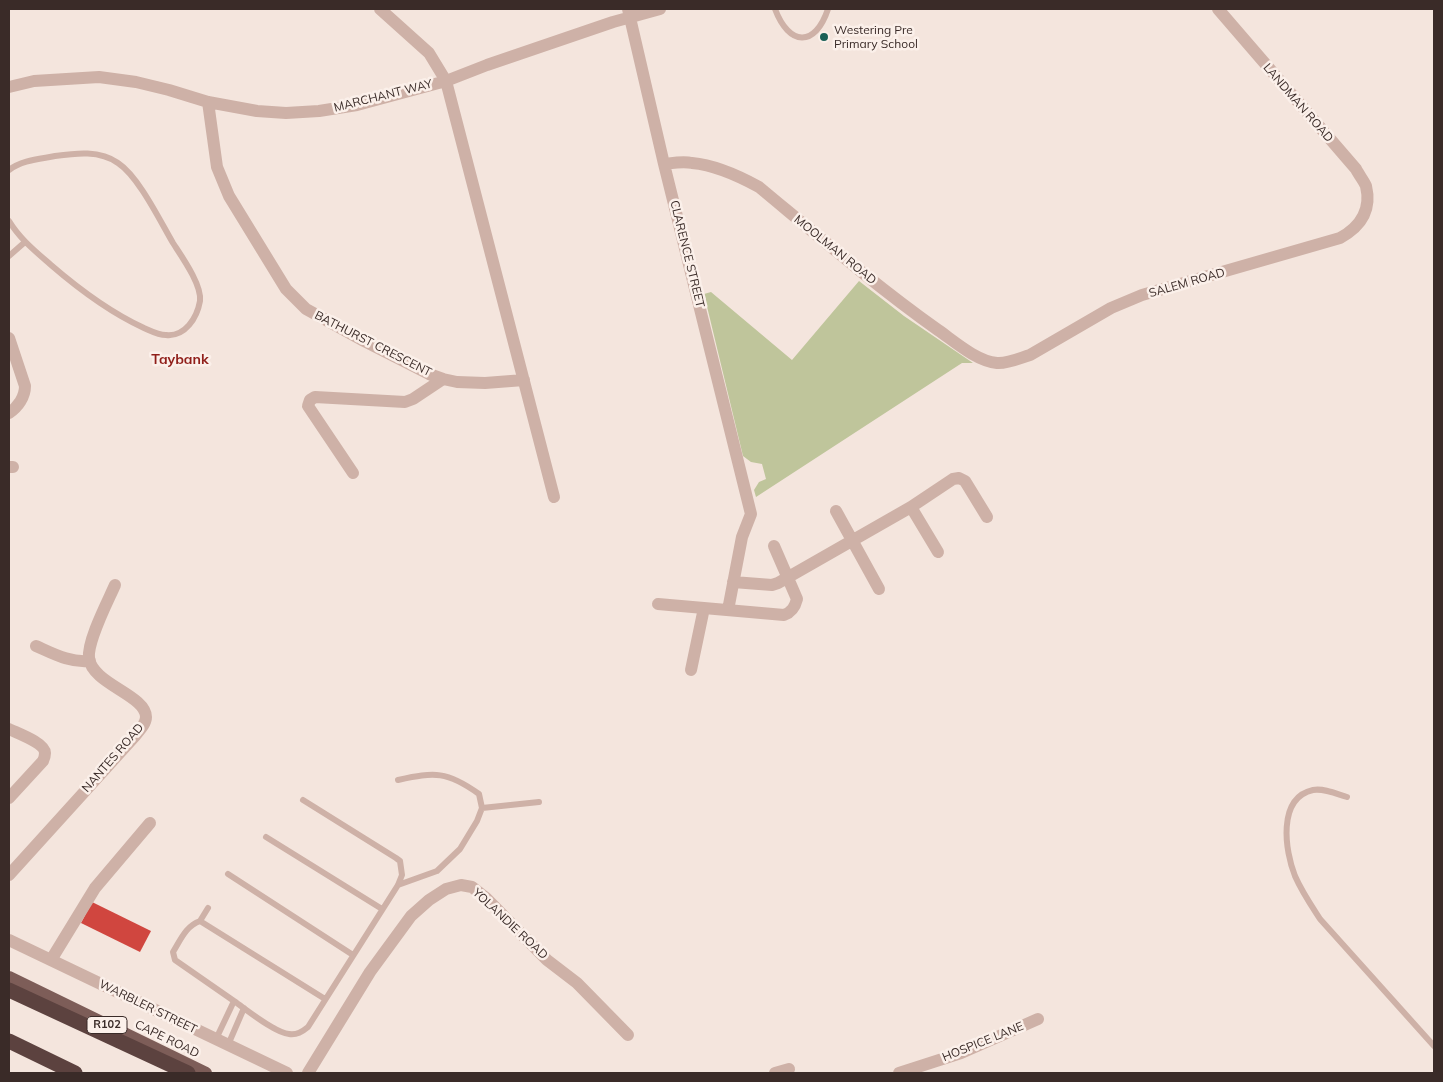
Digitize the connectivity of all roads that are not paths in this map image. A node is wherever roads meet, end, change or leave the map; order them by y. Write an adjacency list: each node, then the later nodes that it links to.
1 (380, 9): 7 (street)
2 (660, 9): 6 (street, MARCHANT WAY)
3 (775, 9): 4 (lane)
4 (828, 9)
5 (1218, 9): 12 (street, LANDMAN ROAD)
6 (629, 13): 7 (street, MARCHANT WAY); 10 (street, CLARENCE STREET)
7 (446, 81): 9 (street, MARCHANT WAY); 19 (street)
8 (9, 87): 9 (street, MARCHANT WAY)
9 (208, 102): 18 (street, BATHURST CRESCENT)
10 (664, 164): 17 (street, MOOLMAN ROAD); 30 (street, CLARENCE STREET)
11 (9, 170): 14 (lane)
12 (1368, 202): 17 (street, SALEM ROAD)
13 (9, 221): 14 (lane)
14 (25, 242): 15 (lane)
15 (9, 256)
16 (9, 338): 20 (street)
17 (997, 364)
18 (443, 379): 19 (street, BATHURST CRESCENT); 21 (street)
19 (524, 380): 22 (street)
20 (9, 413)
21 (353, 474)
22 (554, 497)
23 (911, 506): 25 (street); 26 (street); 28 (street)
24 (836, 511): 26 (street)
25 (987, 518)
26 (853, 540): 29 (street); 32 (street)
27 (774, 546): 29 (street)
28 (938, 552)
29 (788, 579): 30 (street); 35 (street)
30 (733, 582): 35 (street, CLARENCE STREET)
31 (115, 585): 37 (street)
32 (879, 589)
33 (658, 604): 34 (street)
34 (704, 608): 35 (street); 38 (street)
35 (728, 610)
36 (36, 646): 37 (street)
37 (90, 662): 49 (street, NANTES ROAD)
38 (692, 670)
39 (9, 728): 42 (street)
40 (398, 780): 45 (lane)
41 (1347, 796): 67 (lane)
42 (9, 798)
43 (304, 800): 50 (lane)
44 (539, 802): 45 (lane)
45 (482, 808): 50 (lane)
46 (150, 823): 56 (street)
47 (266, 837): 52 (lane)
48 (228, 874): 55 (lane)
49 (9, 875)
50 (398, 884): 52 (lane)
51 (208, 908): 53 (lane)
52 (382, 909): 55 (lane)
53 (200, 921): 59 (lane); 60 (lane)
54 (9, 940): 56 (street, WARBLER STREET)
55 (353, 955): 59 (lane)
56 (51, 960): 64 (street, WARBLER STREET)
57 (9, 977): 71 (main road, CAPE ROAD / R102)
58 (9, 990): 70 (highway)
59 (325, 999): 61 (lane)
60 (234, 1001): 61 (lane); 64 (lane)
61 (244, 1008): 66 (lane)
62 (1038, 1019): 75 (street, HOSPICE LANE)
63 (628, 1036): 73 (street, YOLANDIE ROAD)
64 (216, 1039): 66 (street, WARBLER STREET)
65 (9, 1041): 69 (highway)
66 (228, 1045): 72 (street, WARBLER STREET)
67 (1434, 1046)
68 (789, 1069): 74 (street)
69 (75, 1073)
70 (188, 1073)
71 (206, 1073)
72 (287, 1073)
73 (308, 1073)
74 (775, 1073)
75 (899, 1073)

